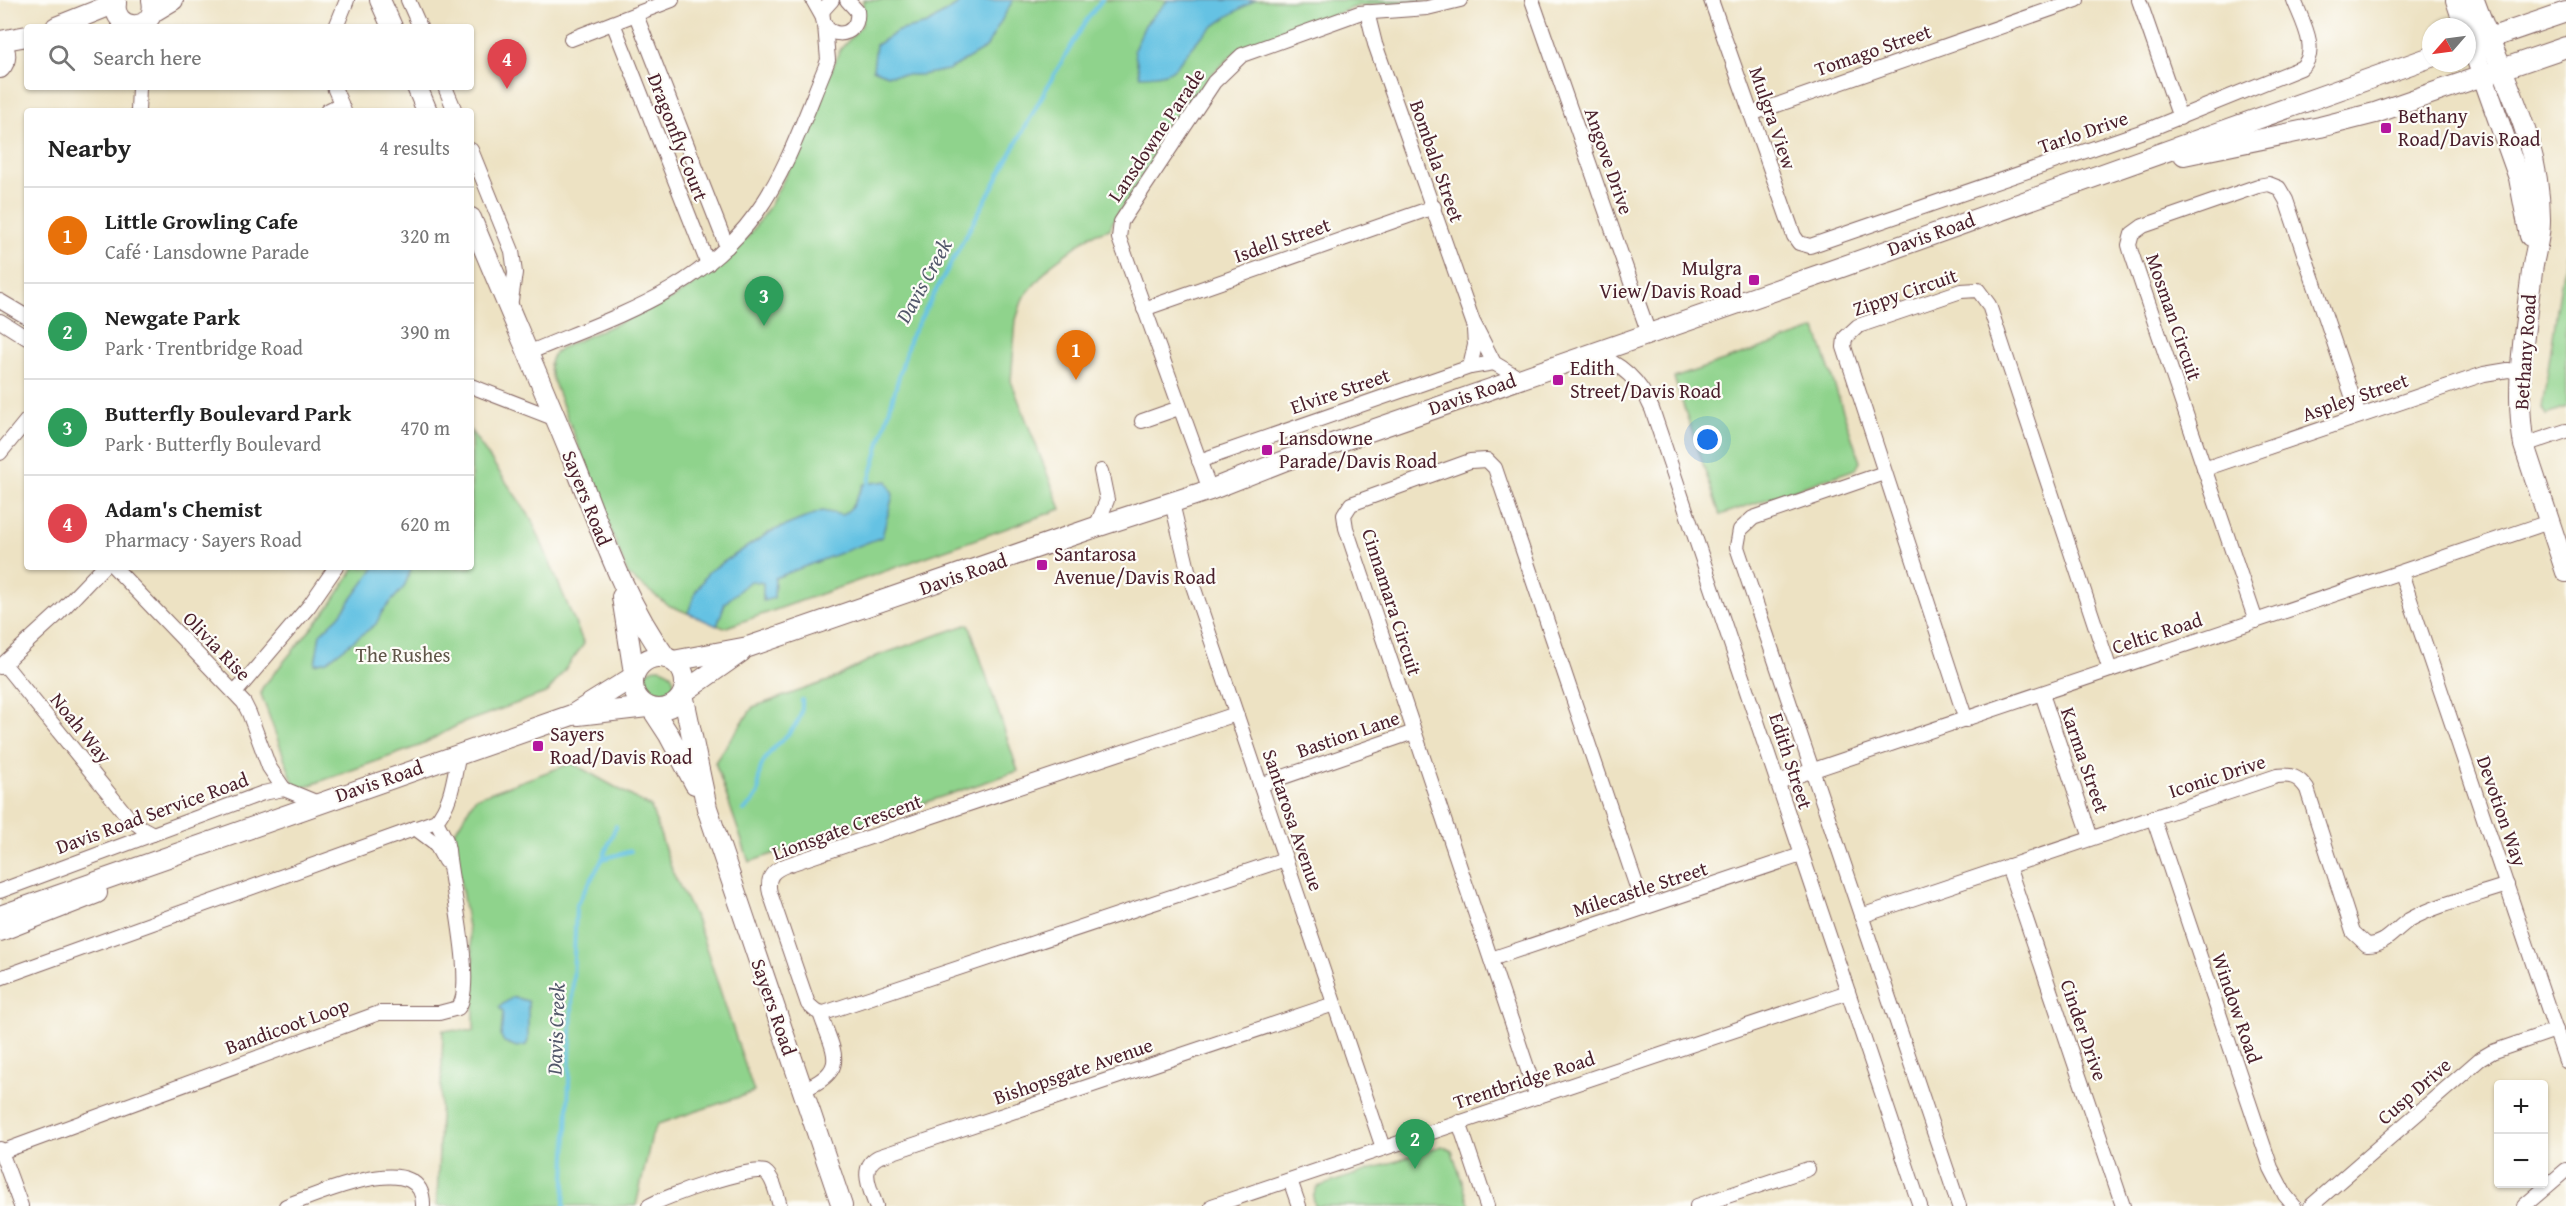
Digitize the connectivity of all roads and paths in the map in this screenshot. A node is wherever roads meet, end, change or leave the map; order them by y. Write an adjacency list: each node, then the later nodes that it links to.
1 (173, 0): 21 (street)
2 (347, 0): 31 (street)
3 (380, 0): 32 (street)
4 (408, 0): 33 (street)
5 (672, 0): 22 (street)
6 (813, 0): 26 (street)
7 (832, 0): 26 (street)
8 (847, 0): 23 (street)
9 (860, 0): 23 (street)
10 (1460, 0): 18 (street, Lansdowne Parade)
11 (1532, 0): 72 (street, Angove Drive)
12 (1711, 0): 56 (street, Mulgra View)
13 (2077, 0): 56 (street, Tomago Street)
14 (2139, 0): 57 (street)
15 (2294, 0): 57 (street, Tarlo Drive)
16 (2456, 0): 24 (street, Bethany Road)
17 (2474, 0): 25 (street, Bethany Road)
18 (1367, 12): 60 (street, Bombala Street); 67 (street, Lansdowne Parade)
19 (2566, 12): 36 (street)
20 (121, 15): 28 (street); 29 (street); 30 (street)
21 (150, 15)
22 (636, 15): 27 (street); 63 (street, Dragonfly Court)
23 (858, 17): 34 (street)
24 (2464, 18)
25 (2473, 18)
26 (823, 21): 34 (street); 43 (street)
27 (613, 23): 37 (street); 64 (street, Dragonfly Court)
28 (72, 24)
29 (99, 24)
30 (138, 24)
31 (337, 24)
32 (391, 24)
33 (419, 24)
34 (848, 32): 43 (street)
35 (24, 37): 38 (street)
36 (2476, 37)
37 (571, 39)
38 (0, 42): 45 (street)
39 (2476, 42): 46 (street, Bethany Road)
40 (2566, 47): 46 (street, Davis Road)
41 (24, 50): 45 (street)
42 (2476, 52): 47 (street, Bethany Road)
43 (828, 60): 63 (street)
44 (2422, 60): 59 (street, Davis Road)
45 (2, 65)
46 (2503, 69): 47 (street, Davis Road); 65 (street, Bethany Road)
47 (2483, 76): 59 (street, Davis Road); 65 (street, Bethany Road)
48 (139, 90): 52 (street)
49 (335, 90): 53 (street)
50 (418, 90): 54 (street)
51 (446, 90): 55 (street)
52 (138, 108)
53 (343, 108)
54 (426, 108)
55 (454, 108)
56 (1751, 114): 62 (street, Mulgra View)
57 (2180, 118): 62 (street, Tarlo Drive)
58 (474, 157): 68 (street)
59 (2128, 166): 72 (street, Davis Road)
60 (1434, 207): 67 (street, Isdell Street); 71 (street, Bombala Street)
61 (474, 225): 68 (street, Sayers Road)
62 (1804, 245)
63 (728, 247): 64 (street)
64 (708, 264): 74 (street)
65 (2532, 269): 78 (street, Bethany Road)
66 (0, 301): 69 (street)
67 (1144, 309): 81 (street, Lansdowne Parade)
68 (510, 310): 74 (street, Sayers Road)
69 (24, 315)
70 (0, 321): 73 (street)
71 (1473, 322): 76 (street, Bombala Street); 77 (street, Bombala Street)
72 (1648, 334): 75 (street, Davis Road)
73 (24, 336)
74 (528, 353): 83 (street, Sayers Road)
75 (1593, 354): 79 (street, Davis Road); 120 (street, Edith Street)
76 (1494, 363): 77 (street, Elvire Street); 79 (street)
77 (1470, 367): 89 (street, Elvire Street)
78 (2520, 372): 82 (street, Aspley Street); 87 (street, Bethany Road)
79 (1519, 378): 93 (street, Davis Road)
80 (474, 387): 83 (street)
81 (1179, 408): 84 (street); 89 (street, Lansdowne Parade)
82 (2359, 416): 90 (street, Aspley Street); 90 (street, Mosman Circuit)
83 (556, 419): 102 (street, Sayers Road)
84 (1142, 421)
85 (24, 424): 88 (street)
86 (2566, 431): 87 (street)
87 (2524, 445): 95 (street, Bethany Road)
88 (0, 453)
89 (1200, 461): 93 (street, Lansdowne Parade)
90 (2204, 469): 103 (street, Mosman Circuit)
91 (1101, 471): 96 (street)
92 (1884, 473): 107 (street, Zippy Circuit); 115 (street, Zippy Circuit); 119 (street, Edith Street)
93 (1210, 490): 94 (street, Davis Road)
94 (1172, 503): 96 (street, Davis Road); 113 (street, Santarosa Avenue)
95 (2549, 522): 100 (street, Bethany Road); 101 (street, Celtic Road)
96 (1096, 527): 104 (street, Davis Road)
97 (100, 570): 106 (street)
98 (117, 570): 109 (street, Olivia Rise)
99 (334, 570): 109 (street)
100 (2566, 572)
101 (2401, 573): 103 (street, Celtic Road); 138 (street, Devotion Way)
102 (618, 576): 105 (street, Sayers Road); 108 (street, Sayers Road)
103 (2256, 621): 107 (street, Celtic Road)
104 (748, 647): 105 (street); 110 (street)
105 (669, 659): 108 (street); 110 (street)
106 (2, 665): 127 (street, Noah Way)
107 (2110, 670): 111 (street, Celtic Road)
108 (634, 675): 112 (street); 114 (street, Davis Road)
109 (236, 693): 118 (street, Olivia Rise)
110 (683, 693): 112 (street); 125 (street, Sayers Road)
111 (2042, 693): 115 (street, Celtic Road); 131 (street, Karma Street)
112 (650, 708): 114 (street, Davis Road); 125 (street, Sayers Road)
113 (1236, 714): 121 (street, Santarosa Avenue); 148 (street, Lionsgate Crescent)
114 (572, 715): 117 (street, Davis Road)
115 (1966, 720): 119 (street, Celtic Road)
116 (1414, 732): 121 (street, Bastion Lane); 140 (street, Cinnamara Circuit); 144 (street, Cinnamara Circuit)
117 (459, 753): 124 (street, Davis Road); 128 (street)
118 (269, 767): 122 (street, Olivia Rise); 123 (street)
119 (1812, 771): 120 (street, Celtic Road); 142 (street, Edith Street)
120 (1778, 782): 134 (street, Edith Street)
121 (1260, 784): 135 (street, Santarosa Avenue)
122 (284, 789): 123 (street, Davis Road Service Road); 124 (street)
123 (263, 793): 130 (street, Davis Road Service Road)
124 (318, 802): 133 (street, Davis Road)
125 (707, 808): 151 (street, Sayers Road)
126 (2153, 817): 131 (street, Iconic Drive); 138 (street, Iconic Drive); 173 (street, Window Road)
127 (128, 818): 130 (street, Noah Way); 132 (street)
128 (436, 821): 129 (street); 137 (street, Bandicoot Loop)
129 (415, 828): 137 (street, Bandicoot Loop); 145 (street)
130 (153, 834): 132 (street, Davis Road Service Road)
131 (2091, 838): 136 (street, Iconic Drive)
132 (128, 843): 139 (street, Davis Road Service Road)
133 (187, 852): 141 (street, Davis Road); 143 (street, Davis Road)
134 (1802, 855): 140 (street, Milecastle Street); 146 (street, Edith Street)
135 (1285, 858): 147 (street, Santarosa Avenue); 148 (street)
136 (2008, 866): 142 (street, Iconic Drive); 172 (street, Cinder Drive)
137 (449, 871): 155 (street, Bandicoot Loop)
138 (2507, 885): 149 (street, Devotion Way)
139 (0, 891)
140 (1644, 908): 144 (street, Milecastle Street)
141 (0, 916)
142 (1861, 916): 171 (street, Edith Street)
143 (0, 931)
144 (1491, 959): 152 (street, Cinnamara Circuit)
145 (0, 978)
146 (1848, 992): 152 (street, Trentbridge Road); 170 (street, Edith Street)
147 (1334, 1004): 154 (street, Santarosa Avenue); 165 (street, Bishopsgate Avenue)
148 (820, 1013): 151 (street)
149 (2556, 1030): 150 (street, Devotion Way); 174 (street, Cusp Drive)
150 (2566, 1061)
151 (802, 1090): 164 (street, Sayers Road)
152 (1537, 1096): 153 (street, Trentbridge Road)
153 (1459, 1122): 154 (street, Trentbridge Road); 168 (street)
154 (1383, 1148): 158 (street, Trentbridge Road)
155 (1, 1150): 159 (street, Bandicoot Loop)
156 (1808, 1169): 169 (street)
157 (2566, 1170): 175 (street)
158 (1290, 1180): 166 (street, Trentbridge Road); 167 (street)
159 (21, 1206)
160 (286, 1206): 161 (street)
161 (423, 1206)
162 (649, 1206): 163 (street)
163 (780, 1206)
164 (842, 1206)
165 (876, 1206)
166 (1212, 1206)
167 (1299, 1206)
168 (1487, 1206)
169 (1697, 1206)
170 (1920, 1206)
171 (1959, 1206)
172 (2122, 1206)
173 (2294, 1206)
174 (2311, 1206)
175 (2524, 1206)

